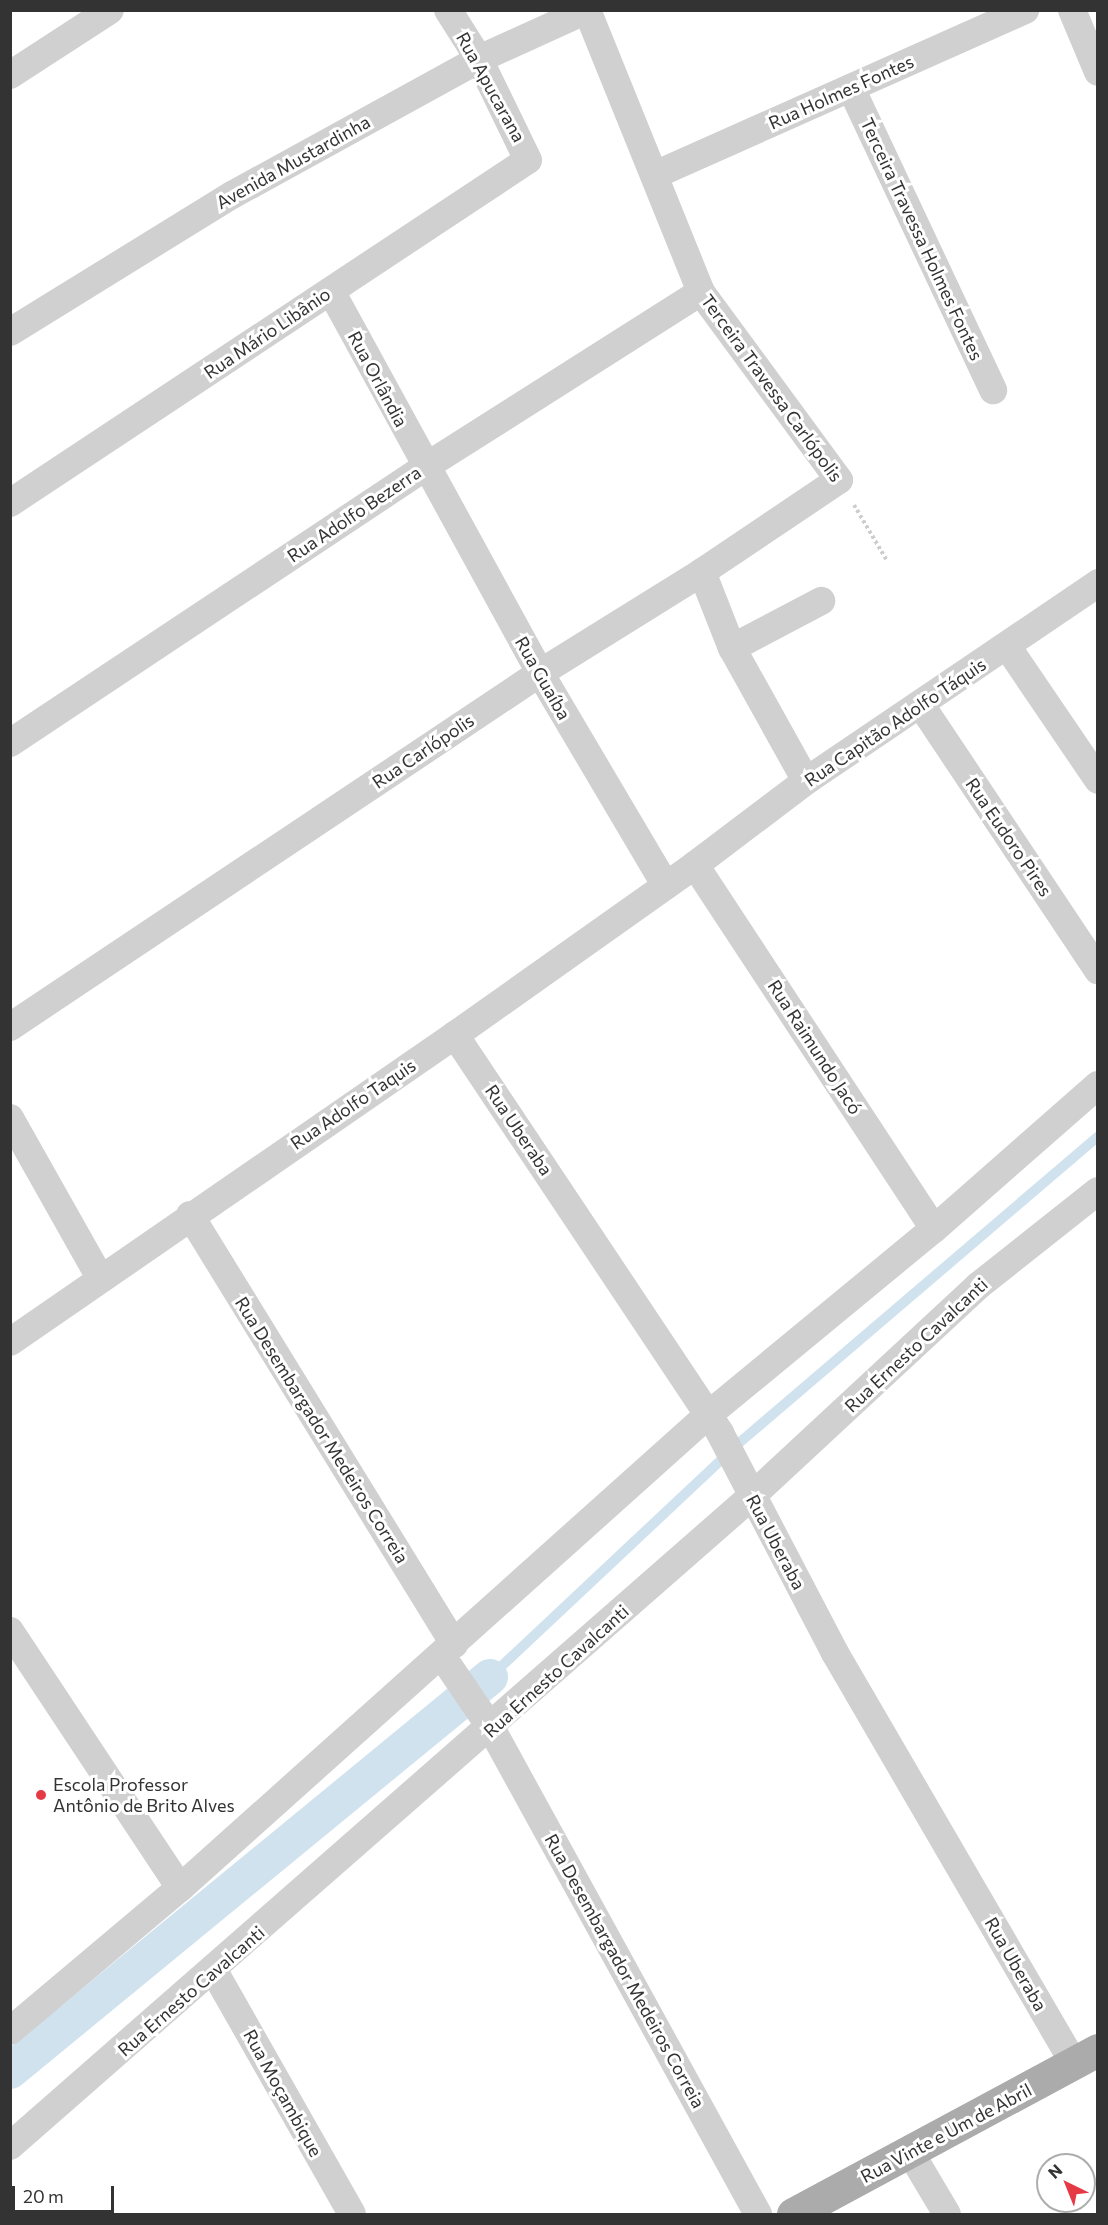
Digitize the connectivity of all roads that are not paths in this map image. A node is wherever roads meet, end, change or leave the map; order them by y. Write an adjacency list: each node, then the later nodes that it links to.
1 (110, 10): 8 (street)
2 (448, 10): 6 (street, Rua Apucarana)
3 (587, 10): 6 (street, Avenida Mustardinha); 11 (street, Terceira Travessa Carlópolis)
4 (1025, 10): 9 (street, Rua Holmes Fontes)
5 (1072, 10): 7 (street)
6 (479, 59): 10 (street, Rua Apucarana); 14 (street, Avenida Mustardinha)
7 (1098, 72)
8 (10, 75)
9 (851, 88): 11 (street, Rua Holmes Fontes); 15 (street, Terceira Travessa Holmes Fontes)
10 (525, 164): 12 (street, Rua Mário Libânio)
11 (657, 174): 13 (street, Terceira Travessa Carlópolis)
12 (330, 291): 16 (street, Rua Orlândia); 18 (street, Rua Mário Libânio)
13 (701, 292): 16 (street, Rua Adolfo Bezerra); 17 (street, Terceira Travessa Carlópolis)
14 (10, 332)
15 (993, 390)
16 (424, 467): 24 (street, Rua Guaíba); 26 (street, Rua Adolfo Bezerra)
17 (839, 480): 19 (street, Rua Carlópolis)
18 (10, 503)
19 (702, 572): 23 (street); 24 (street, Rua Carlópolis)
20 (1098, 583): 22 (street, Rua Capitão Adolfo Táquis)
21 (821, 601): 23 (street)
22 (1007, 646): 25 (street, Rua Capitão Adolfo Táquis); 27 (street)
23 (732, 648): 28 (street)
24 (540, 674): 30 (street, Rua Guaíba); 32 (street, Rua Carlópolis)
25 (921, 705): 28 (street, Rua Capitão Adolfo Táquis); 31 (street, Rua Eudoro Pires)
26 (10, 743)
27 (1098, 780)
28 (806, 781): 29 (street, Rua Capitão Adolfo Táquis)
29 (695, 865): 30 (street, Rua Adolfo Taquis); 38 (street, Rua Raimundo Jacó)
30 (666, 886): 33 (street, Rua Adolfo Taquis)
31 (1098, 970)
32 (10, 1027)
33 (455, 1035): 37 (street, Rua Adolfo Taquis); 41 (street, Rua Uberaba)
34 (1098, 1085): 38 (street)
35 (10, 1118): 39 (street)
36 (1098, 1191): 42 (street, Rua Ernesto Cavalcanti)
37 (190, 1215): 39 (street, Rua Adolfo Taquis); 44 (street, Rua Desembargador Medeiros Correia)
38 (934, 1229): 41 (street)
39 (100, 1278): 40 (street, Rua Adolfo Taquis)
40 (10, 1342)
41 (714, 1424): 42 (street, Rua Uberaba); 44 (street)
42 (749, 1491): 45 (street, Rua Ernesto Cavalcanti); 49 (street, Rua Uberaba)
43 (10, 1631): 46 (street)
44 (449, 1656): 45 (street, Rua Desembargador Medeiros Correia); 46 (street)
45 (491, 1728): 47 (street, Rua Ernesto Cavalcanti); 53 (street, Rua Desembargador Medeiros Correia)
46 (180, 1888): 48 (street)
47 (214, 1971): 50 (street, Rua Ernesto Cavalcanti); 52 (street, Rua Moçambique)
48 (10, 2031)
49 (1086, 2057): 51 (main road, Rua Vinte e Um de Abril)
50 (10, 2146)
51 (910, 2152): 54 (main road, Rua Vinte e Um de Abril); 55 (street)
52 (352, 2214)
53 (758, 2214)
54 (793, 2214)
55 (946, 2214)

